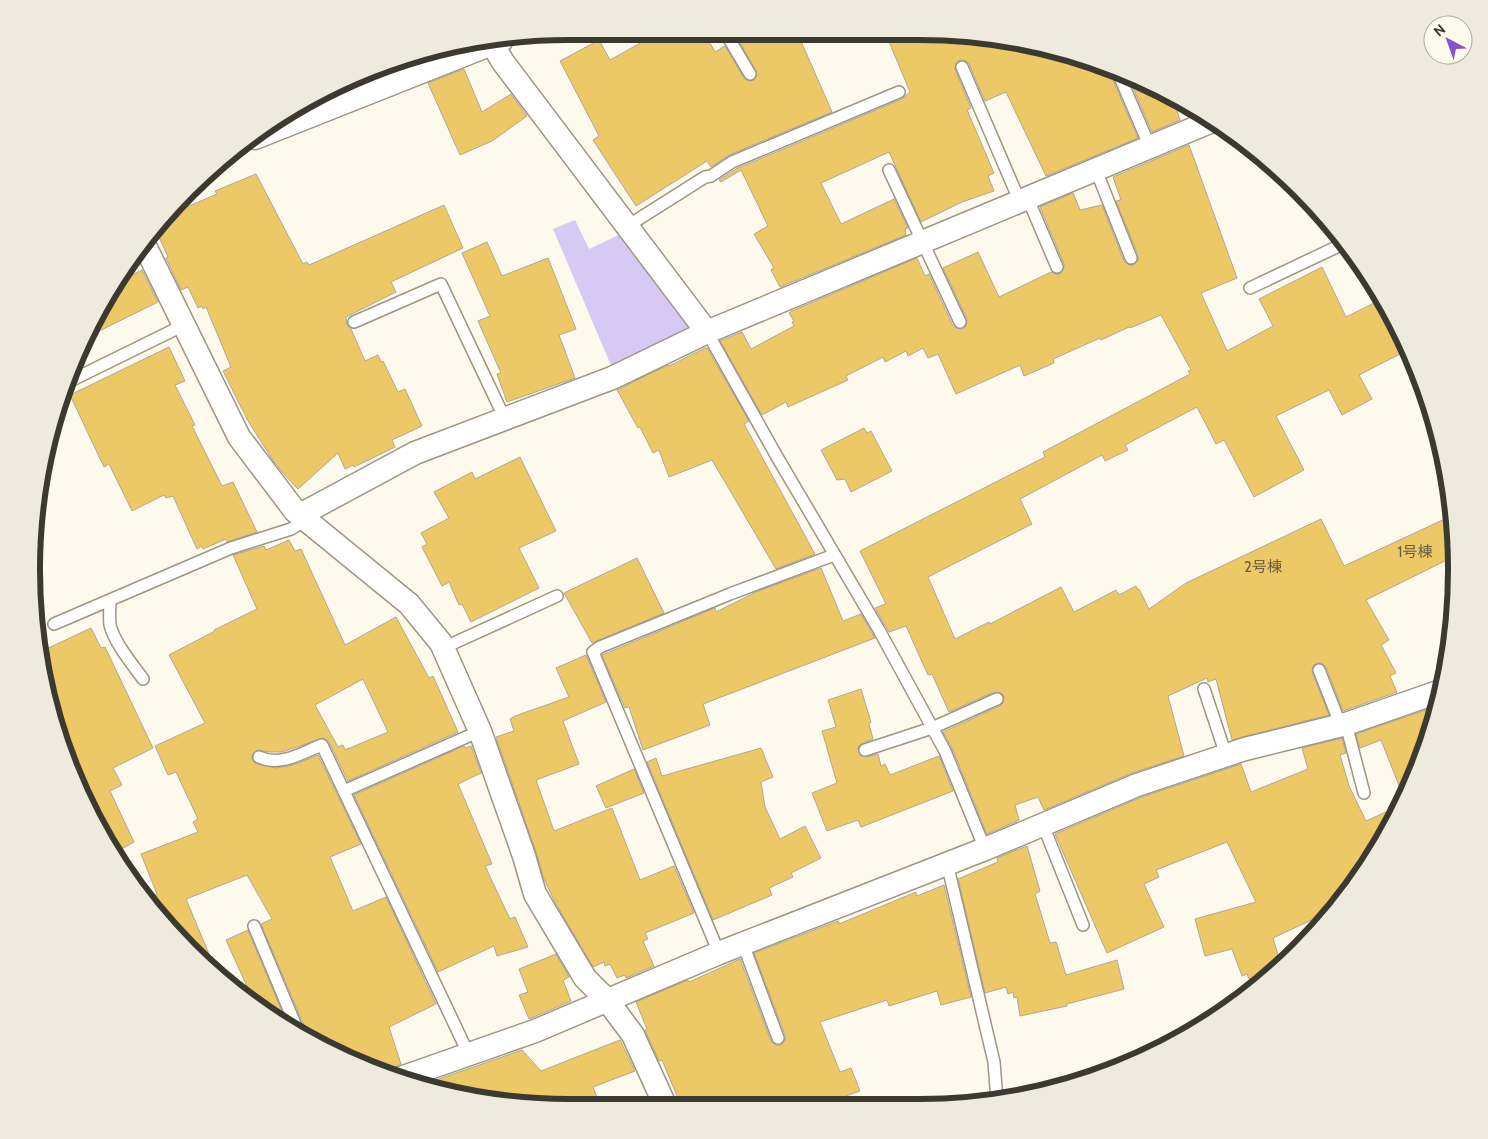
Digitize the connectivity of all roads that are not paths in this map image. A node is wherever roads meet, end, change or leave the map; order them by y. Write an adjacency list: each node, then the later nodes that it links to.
1 (730, 40): 5 (lane)
2 (496, 46): 14 (street)
3 (480, 48): 9 (street)
4 (962, 68): 13 (lane)
5 (750, 74)
6 (1121, 80): 10 (lane)
7 (899, 92): 14 (lane)
8 (1205, 124): 10 (street)
9 (272, 131)
10 (1150, 147): 12 (street)
11 (889, 170): 15 (lane)
12 (1096, 170): 13 (street); 18 (lane)
13 (1024, 200): 15 (street); 19 (lane)
14 (626, 227): 24 (street)
15 (922, 243): 22 (lane); 24 (street)
16 (1338, 246): 20 (lane)
17 (147, 250): 23 (street)
18 (1131, 258)
19 (1056, 267)
20 (1250, 288)
21 (354, 322): 26 (lane)
22 (960, 322)
23 (184, 325): 25 (lane); 27 (street)
24 (707, 332): 26 (street); 28 (lane)
25 (76, 378)
26 (505, 419): 27 (street)
27 (303, 518): 30 (lane); 32 (street)
28 (834, 554): 39 (lane); 52 (lane)
29 (557, 596): 32 (lane)
30 (110, 601): 31 (lane); 34 (lane)
31 (54, 624)
32 (443, 648): 40 (street)
33 (1319, 670): 38 (lane)
34 (143, 679)
35 (1204, 689): 42 (lane)
36 (1433, 694): 38 (street)
37 (997, 699): 39 (lane)
38 (1343, 725): 42 (street); 45 (lane)
39 (932, 728): 41 (lane); 47 (lane)
40 (480, 731): 44 (lane); 53 (street)
41 (865, 750)
42 (1226, 755): 46 (street)
43 (259, 758): 44 (lane)
44 (344, 791): 56 (lane)
45 (1364, 793)
46 (1043, 825): 47 (street); 49 (lane)
47 (984, 849): 48 (street)
48 (947, 864): 51 (street); 58 (lane)
49 (1083, 925)
50 (254, 926): 54 (lane)
51 (742, 944): 52 (street); 55 (lane)
52 (719, 954): 53 (street)
53 (607, 1000): 56 (street); 59 (street)
54 (294, 1021)
55 (778, 1038)
56 (469, 1055): 57 (street)
57 (412, 1075)
58 (996, 1093)
59 (662, 1099)

